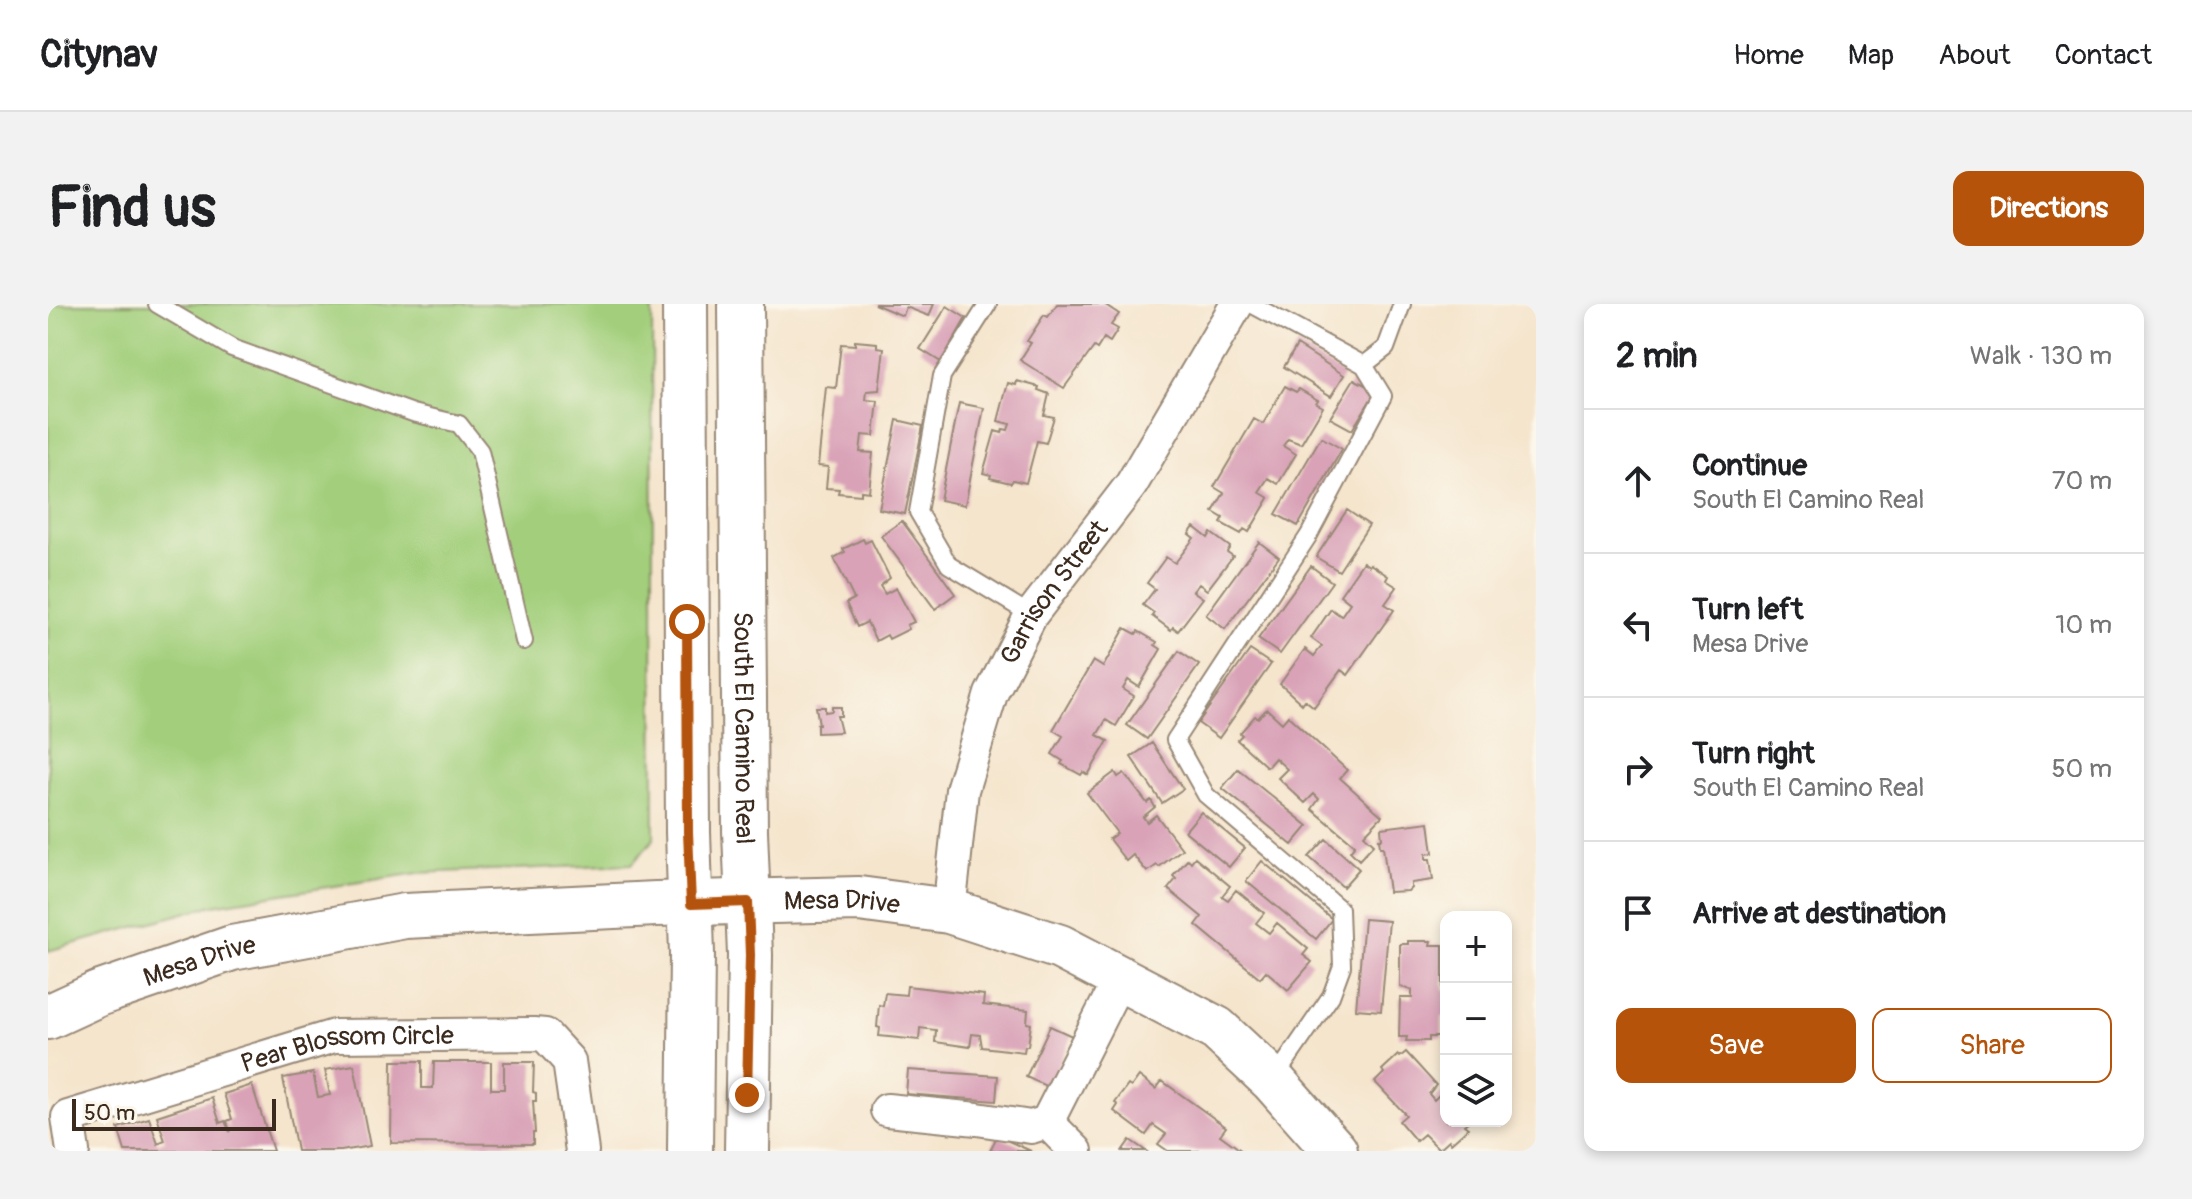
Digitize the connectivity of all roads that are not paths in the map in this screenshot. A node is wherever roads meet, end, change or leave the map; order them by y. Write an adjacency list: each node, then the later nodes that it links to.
1 (157, 304): 10 (lane)
2 (685, 304): 12 (main road)
3 (741, 304): 11 (main road, South El Camino Real)
4 (988, 304): 9 (lane)
5 (1237, 304): 9 (street, Garrison Street)
6 (1251, 304): 8 (lane)
7 (1402, 304): 8 (lane)
8 (1364, 365): 16 (lane)
9 (1031, 615): 13 (street, Garrison Street)
10 (524, 641)
11 (748, 902): 12 (main road, Mesa Drive); 13 (main road, Mesa Drive); 22 (main road, South El Camino Real)
12 (691, 904): 15 (main road, Mesa Drive); 21 (main road)
13 (949, 911): 14 (main road, Mesa Drive)
14 (1120, 978): 16 (main road, Mesa Drive); 18 (street)
15 (48, 1017)
16 (1273, 1081): 24 (main road, Mesa Drive)
17 (887, 1110): 18 (street)
18 (1047, 1122): 23 (street)
19 (73, 1151): 20 (street, Pear Blossom Circle)
20 (582, 1151)
21 (690, 1151)
22 (747, 1151)
23 (1076, 1151)
24 (1335, 1151)

